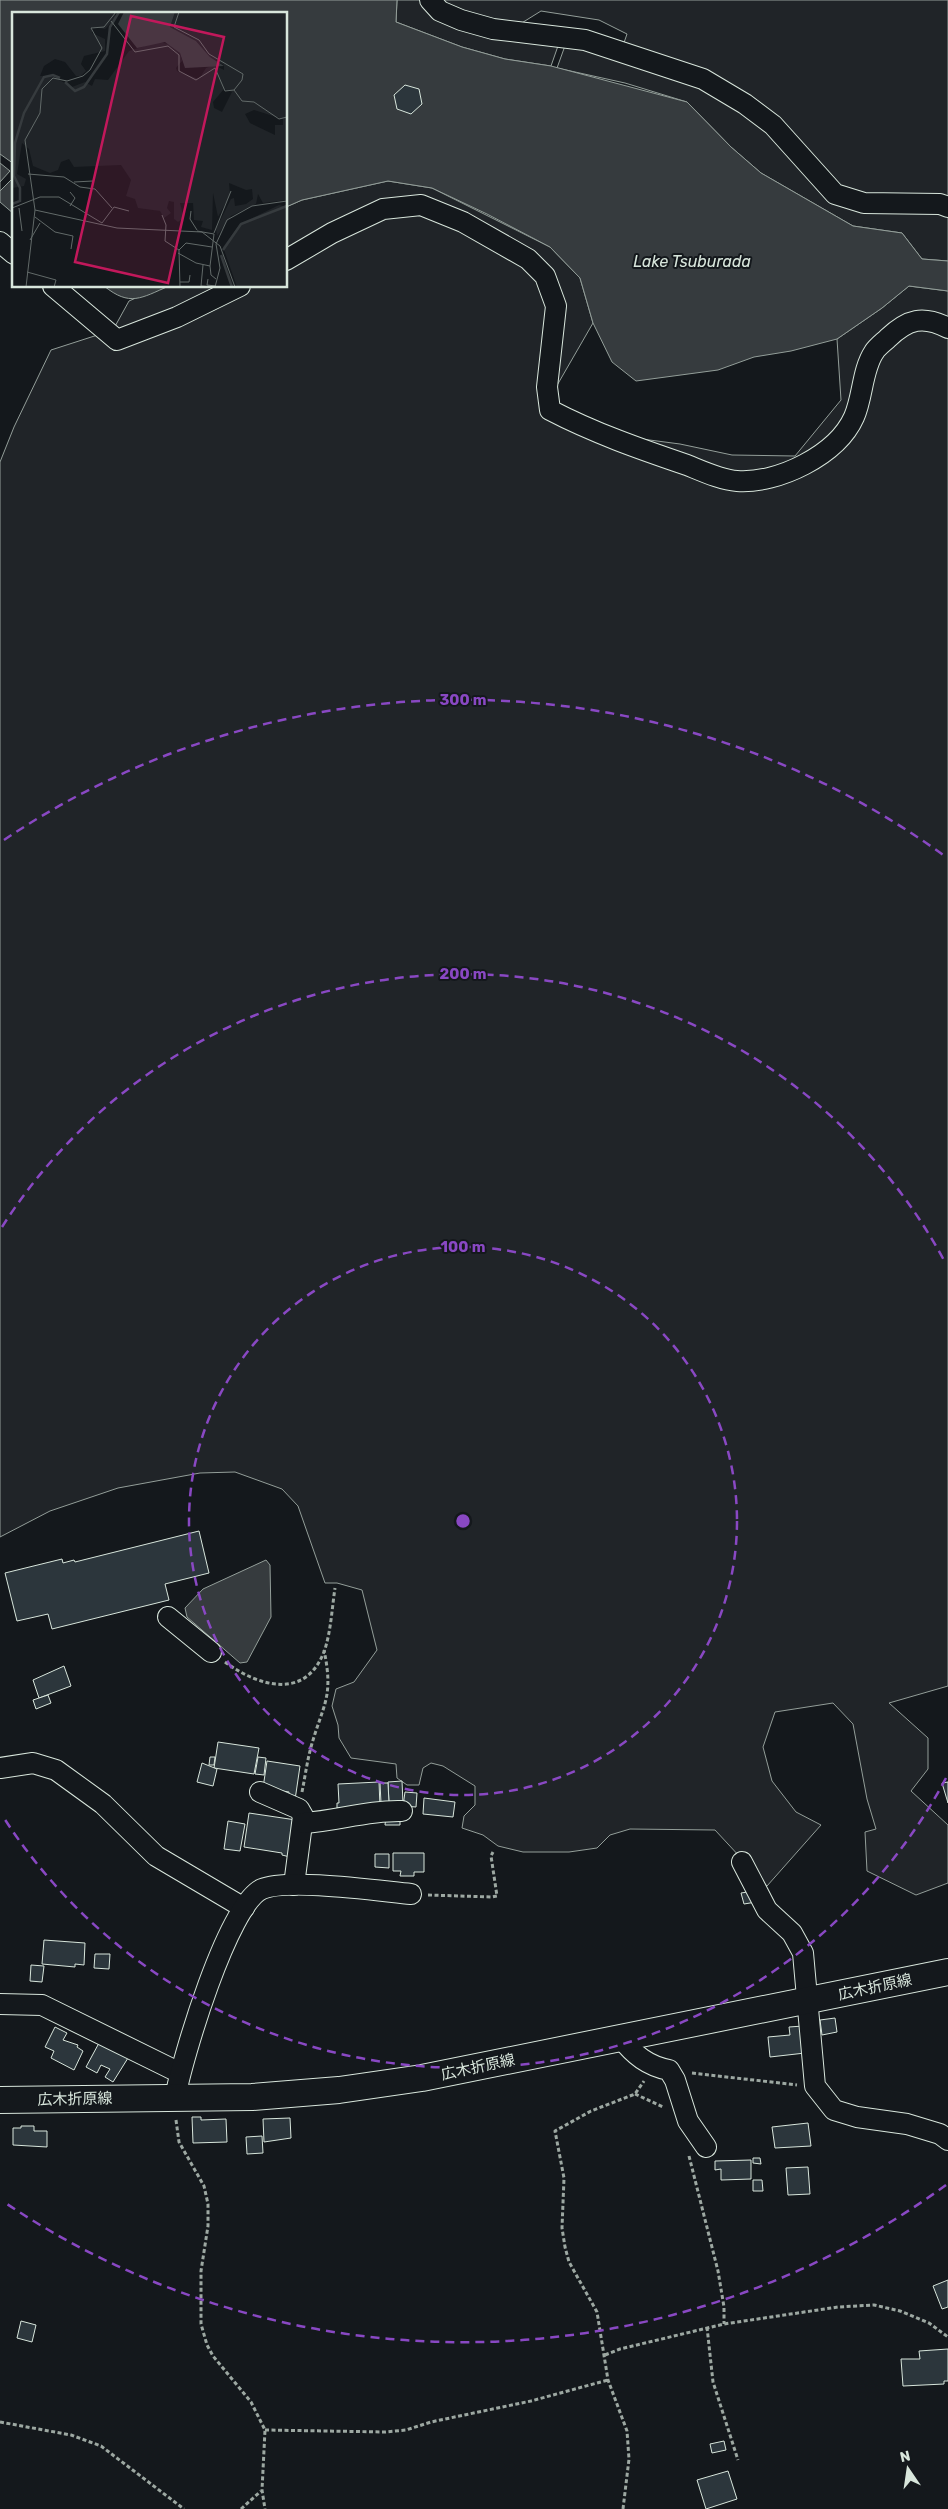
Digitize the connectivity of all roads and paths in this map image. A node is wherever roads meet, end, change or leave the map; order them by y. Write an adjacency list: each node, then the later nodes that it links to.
1 (430, 0): 2 (street)
2 (948, 207)
3 (0, 242): 4 (street)
4 (12, 252)
5 (288, 259): 8 (street)
6 (55, 288): 7 (street)
7 (236, 288)
8 (948, 328)
9 (335, 1588): 11 (path)
10 (168, 1616): 12 (street)
11 (324, 1650): 12 (path); 16 (path)
12 (211, 1652)
13 (0, 1768): 21 (street)
14 (260, 1792): 16 (street)
15 (402, 1810): 16 (street)
16 (301, 1816): 19 (street)
17 (493, 1852): 20 (path)
18 (742, 1862): 23 (street)
19 (294, 1884): 20 (street); 21 (street)
20 (410, 1894)
21 (244, 1908): 27 (street)
22 (948, 1972): 23 (main road, 広木折原線)
23 (806, 2001): 25 (main road, 広木折原線); 28 (street)
24 (0, 2004): 27 (street)
25 (621, 2038): 26 (street); 30 (main road, 広木折原線)
26 (662, 2068): 28 (path); 29 (path); 34 (street)
27 (180, 2073): 30 (street)
28 (815, 2086): 33 (street)
29 (635, 2094): 32 (path); 38 (path)
30 (175, 2098): 31 (main road, 広木折原線); 41 (path)
31 (0, 2100)
32 (670, 2111)
33 (948, 2140)
34 (697, 2150): 35 (path)
35 (724, 2324): 36 (path); 37 (path)
36 (707, 2327): 38 (path); 42 (path)
37 (948, 2337)
38 (605, 2355): 39 (path)
39 (608, 2380): 41 (path); 47 (path)
40 (0, 2422): 44 (path)
41 (265, 2430): 43 (path)
42 (738, 2460)
43 (262, 2490): 45 (path); 46 (path)
44 (184, 2509)
45 (241, 2509)
46 (265, 2509)
47 (623, 2509)

